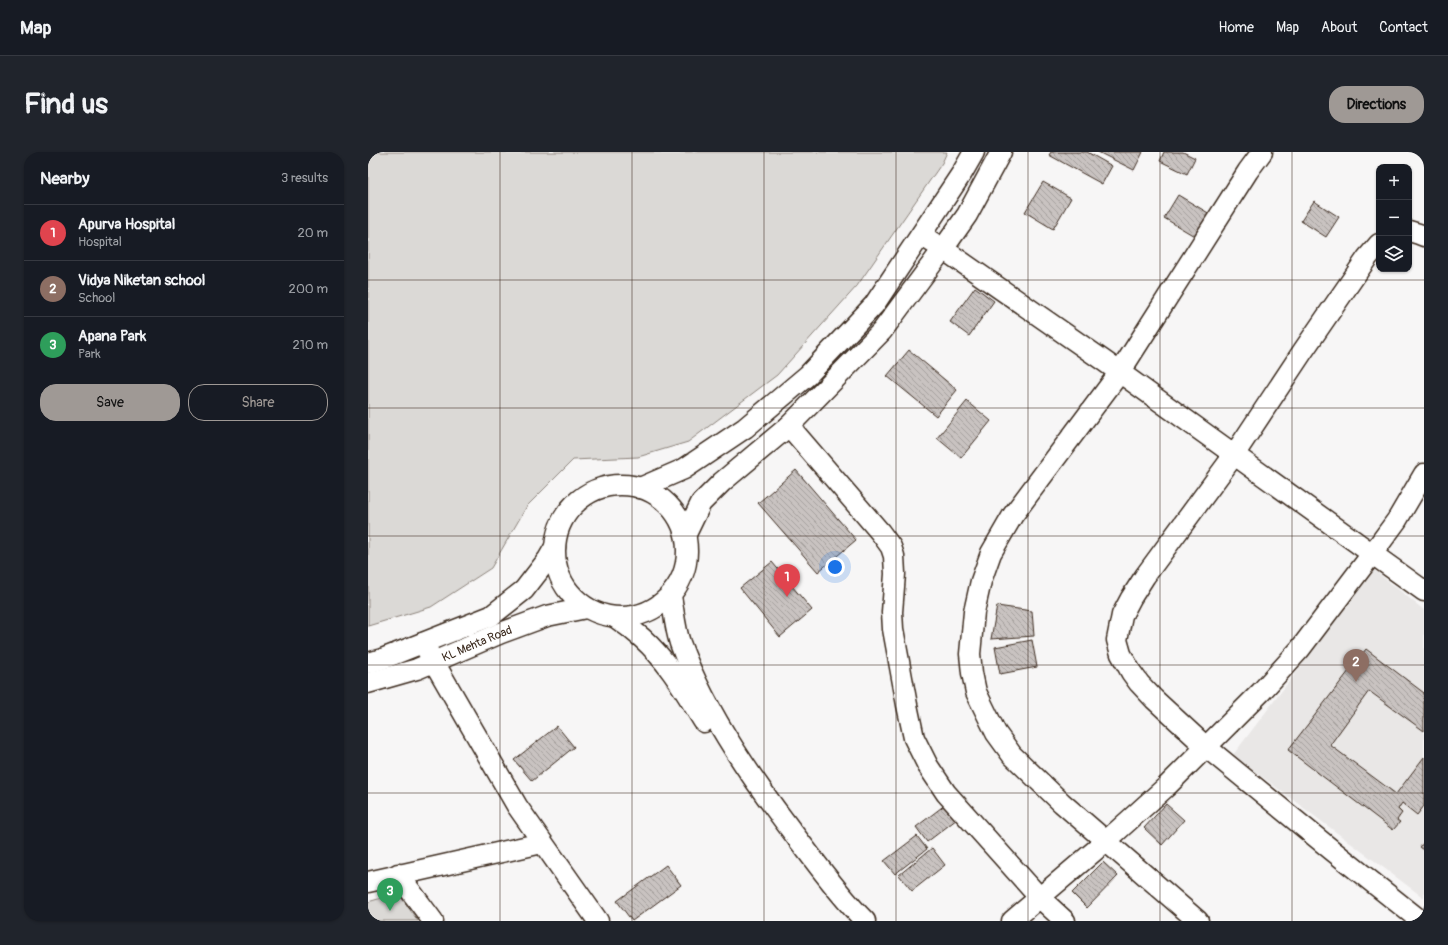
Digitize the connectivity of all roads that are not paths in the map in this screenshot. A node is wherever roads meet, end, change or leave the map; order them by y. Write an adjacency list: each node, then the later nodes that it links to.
1 (974, 152): 5 (street)
2 (1001, 152): 8 (street)
3 (1262, 152): 9 (street)
4 (1412, 232): 6 (street)
5 (921, 235): 8 (street); 13 (street)
6 (1424, 236)
7 (1376, 248): 11 (street)
8 (943, 249): 9 (street); 10 (street)
9 (1120, 372): 11 (street); 26 (street)
10 (789, 426): 14 (street); 30 (street)
11 (1234, 456): 16 (street); 25 (street)
12 (1424, 474): 16 (street)
13 (640, 488): 14 (street); 15 (street)
14 (686, 534): 18 (street)
15 (555, 547): 19 (street); 21 (street, KL Mehta Road)
16 (1372, 554): 17 (street); 25 (street)
17 (1424, 591)
18 (671, 596): 20 (street); 34 (street)
19 (586, 608): 20 (street); 22 (street, KL Mehta Road)
20 (616, 618): 33 (street)
21 (423, 643): 22 (street); 23 (street, KL Mehta Road)
22 (433, 662): 24 (street, KL Mehta Road); 27 (street)
23 (368, 663)
24 (368, 683)
25 (1206, 747): 26 (street); 38 (street)
26 (1105, 842): 30 (street); 37 (street)
27 (542, 843): 28 (street); 32 (street)
28 (398, 874): 29 (street); 31 (street)
29 (368, 882)
30 (1040, 897): 35 (street); 36 (street)
31 (433, 921)
32 (598, 921)
33 (846, 921)
34 (865, 921)
35 (1012, 921)
36 (1065, 921)
37 (1198, 921)
38 (1421, 921)

